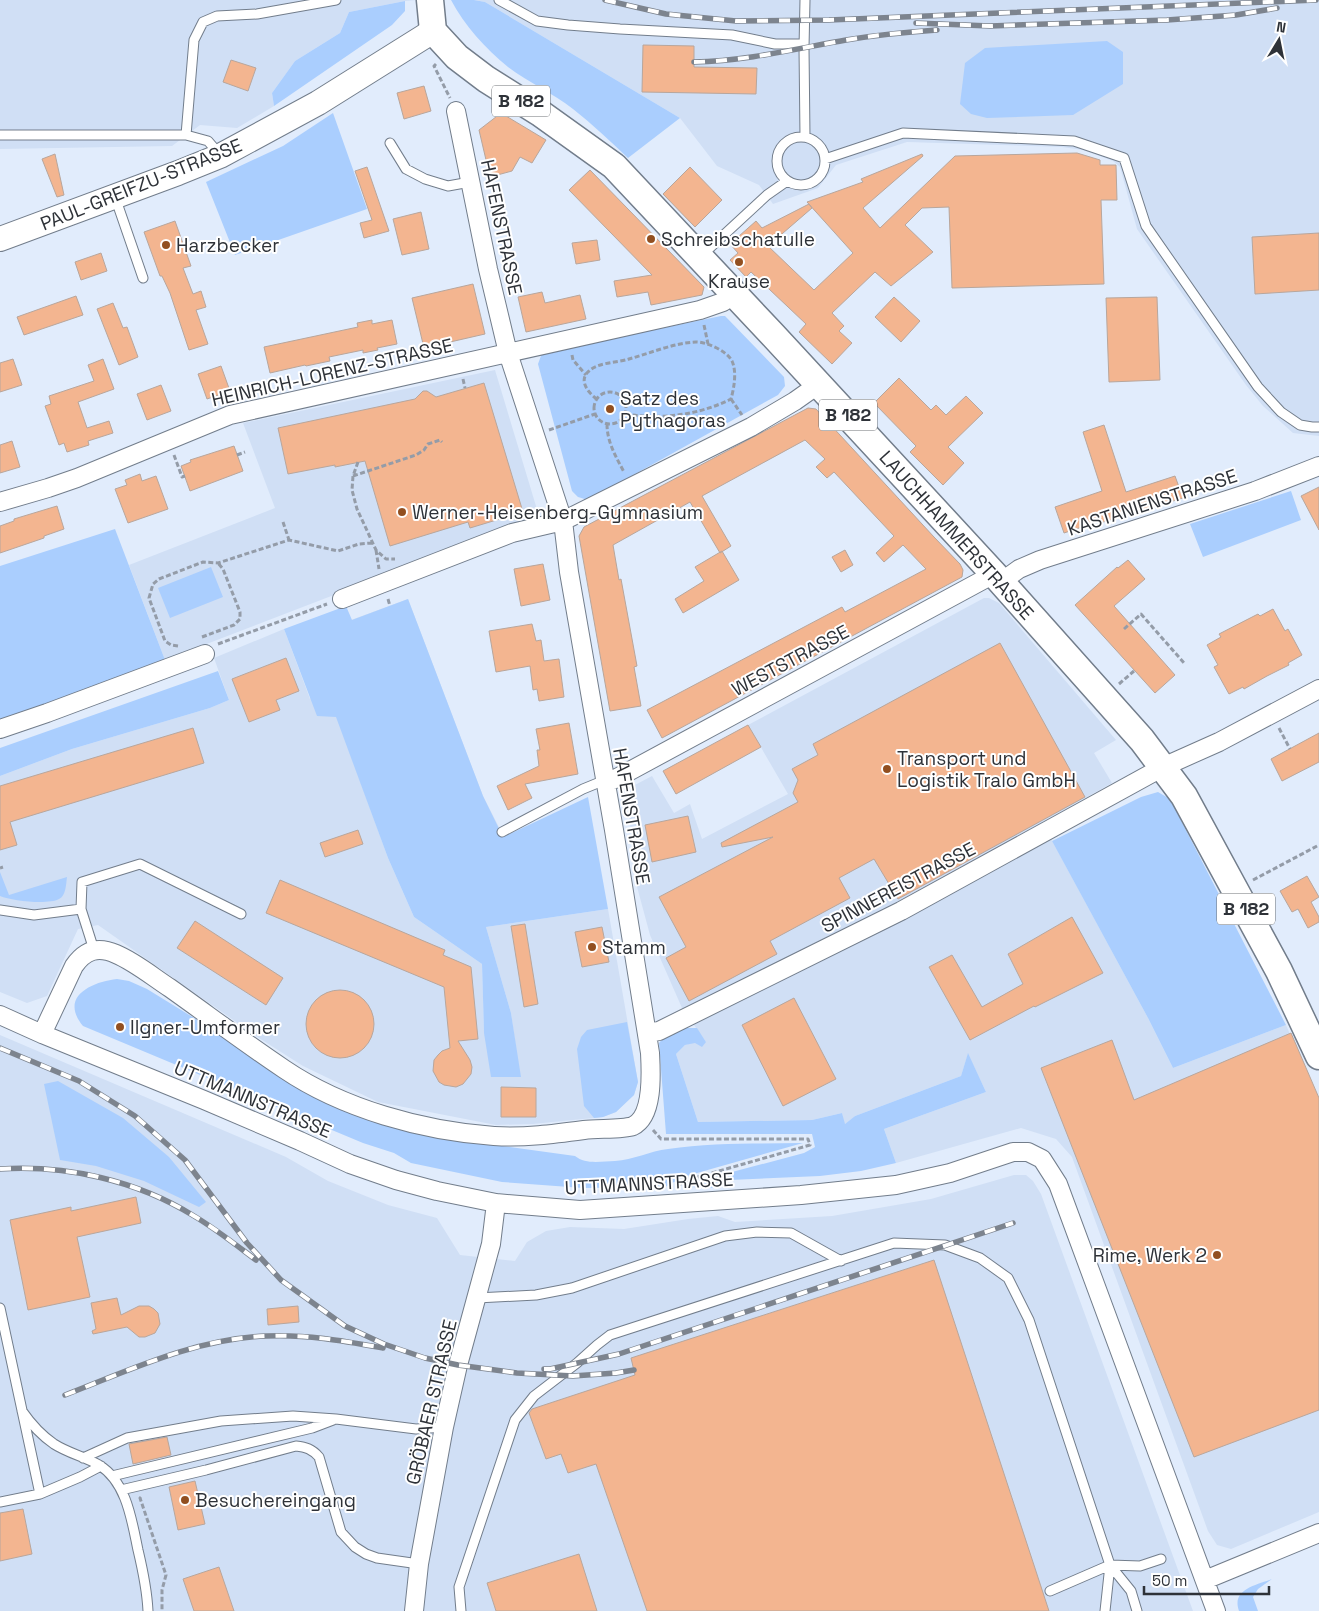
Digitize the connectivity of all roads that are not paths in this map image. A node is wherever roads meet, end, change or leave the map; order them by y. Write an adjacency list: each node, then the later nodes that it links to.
1 (336, 0): 9 (lane)
2 (430, 0): 5 (main road)
3 (499, 0): 6 (lane)
4 (805, 0): 6 (lane)
5 (442, 40): 12 (main road, PAUL-GREIFZU-STRASSE); 18 (main road, LAUCHHAMMERSTRASSE / B 182)
6 (804, 44): 10 (lane)
7 (456, 110): 15 (street, HAFENSTRASSE)
8 (0, 135): 9 (lane)
9 (186, 135): 12 (lane)
10 (805, 137): 13 (lane); 14 (lane)
11 (390, 144): 15 (lane)
12 (220, 156): 16 (main road, PAUL-GREIFZU-STRASSE)
13 (826, 159): 14 (lane); 23 (lane)
14 (787, 181): 18 (lane)
15 (470, 182): 21 (street, HAFENSTRASSE)
16 (115, 197): 17 (main road, PAUL-GREIFZU-STRASSE); 19 (lane)
17 (0, 239)
18 (700, 257): 20 (main road, LAUCHHAMMERSTRASSE / B 182)
19 (143, 278)
20 (735, 294): 21 (street, HEINRICH-LORENZ-STRASSE); 22 (main road, LAUCHHAMMERSTRASSE / B 182)
21 (508, 353): 25 (street, HEINRICH-LORENZ-STRASSE); 26 (street, HAFENSTRASSE)
22 (819, 384): 26 (street); 27 (main road, LAUCHHAMMERSTRASSE / B 182)
23 (1319, 426)
24 (1319, 466): 27 (street, KASTANIENSTRASSE)
25 (0, 502)
26 (562, 521): 28 (street); 33 (street, HAFENSTRASSE)
27 (997, 578): 32 (main road, LAUCHHAMMERSTRASSE / B 182); 33 (street, WESTSTRASSE)
28 (342, 599)
29 (201, 647): 31 (street)
30 (1319, 689): 32 (street, SPINNEREISTRASSE)
31 (0, 729)
32 (1164, 767): 40 (main road, LAUCHHAMMERSTRASSE / B 182); 41 (street, SPINNEREISTRASSE)
33 (605, 780): 34 (lane); 41 (street, HAFENSTRASSE)
34 (502, 832)
35 (81, 909): 36 (lane); 37 (lane); 38 (lane)
36 (0, 910)
37 (241, 914)
38 (94, 950): 42 (street); 44 (street, UTTMANNSTRASSE)
39 (0, 1015): 42 (street, UTTMANNSTRASSE)
40 (1311, 1019): 43 (main road, LAUCHHAMMERSTRASSE / B 182)
41 (647, 1033): 44 (street, HAFENSTRASSE)
42 (42, 1034): 45 (street, UTTMANNSTRASSE)
43 (1319, 1056)
44 (643, 1118)
45 (496, 1203): 47 (street, GRÖBAER STRASSE); 62 (street, UTTMANNSTRASSE)
46 (841, 1261): 47 (lane); 61 (lane); 66 (lane)
47 (477, 1298): 51 (street, GRÖBAER STRASSE)
48 (0, 1308): 49 (lane)
49 (22, 1411): 52 (lane); 56 (lane)
50 (336, 1419): 51 (lane); 52 (lane); 54 (lane)
51 (444, 1426): 60 (street, GRÖBAER STRASSE)
52 (83, 1458): 53 (lane)
53 (101, 1466): 54 (lane); 56 (lane)
54 (112, 1476): 55 (lane)
55 (121, 1490): 60 (lane); 64 (lane)
56 (40, 1494): 57 (lane)
57 (0, 1502)
58 (1319, 1533): 62 (street)
59 (1161, 1559): 61 (lane)
60 (419, 1564): 65 (street, GRÖBAER STRASSE)
61 (1110, 1565): 63 (lane); 67 (lane); 68 (lane)
62 (1205, 1580): 69 (street)
63 (1050, 1591)
64 (148, 1611)
65 (414, 1611)
66 (461, 1611)
67 (1105, 1611)
68 (1137, 1611)
69 (1216, 1611)

